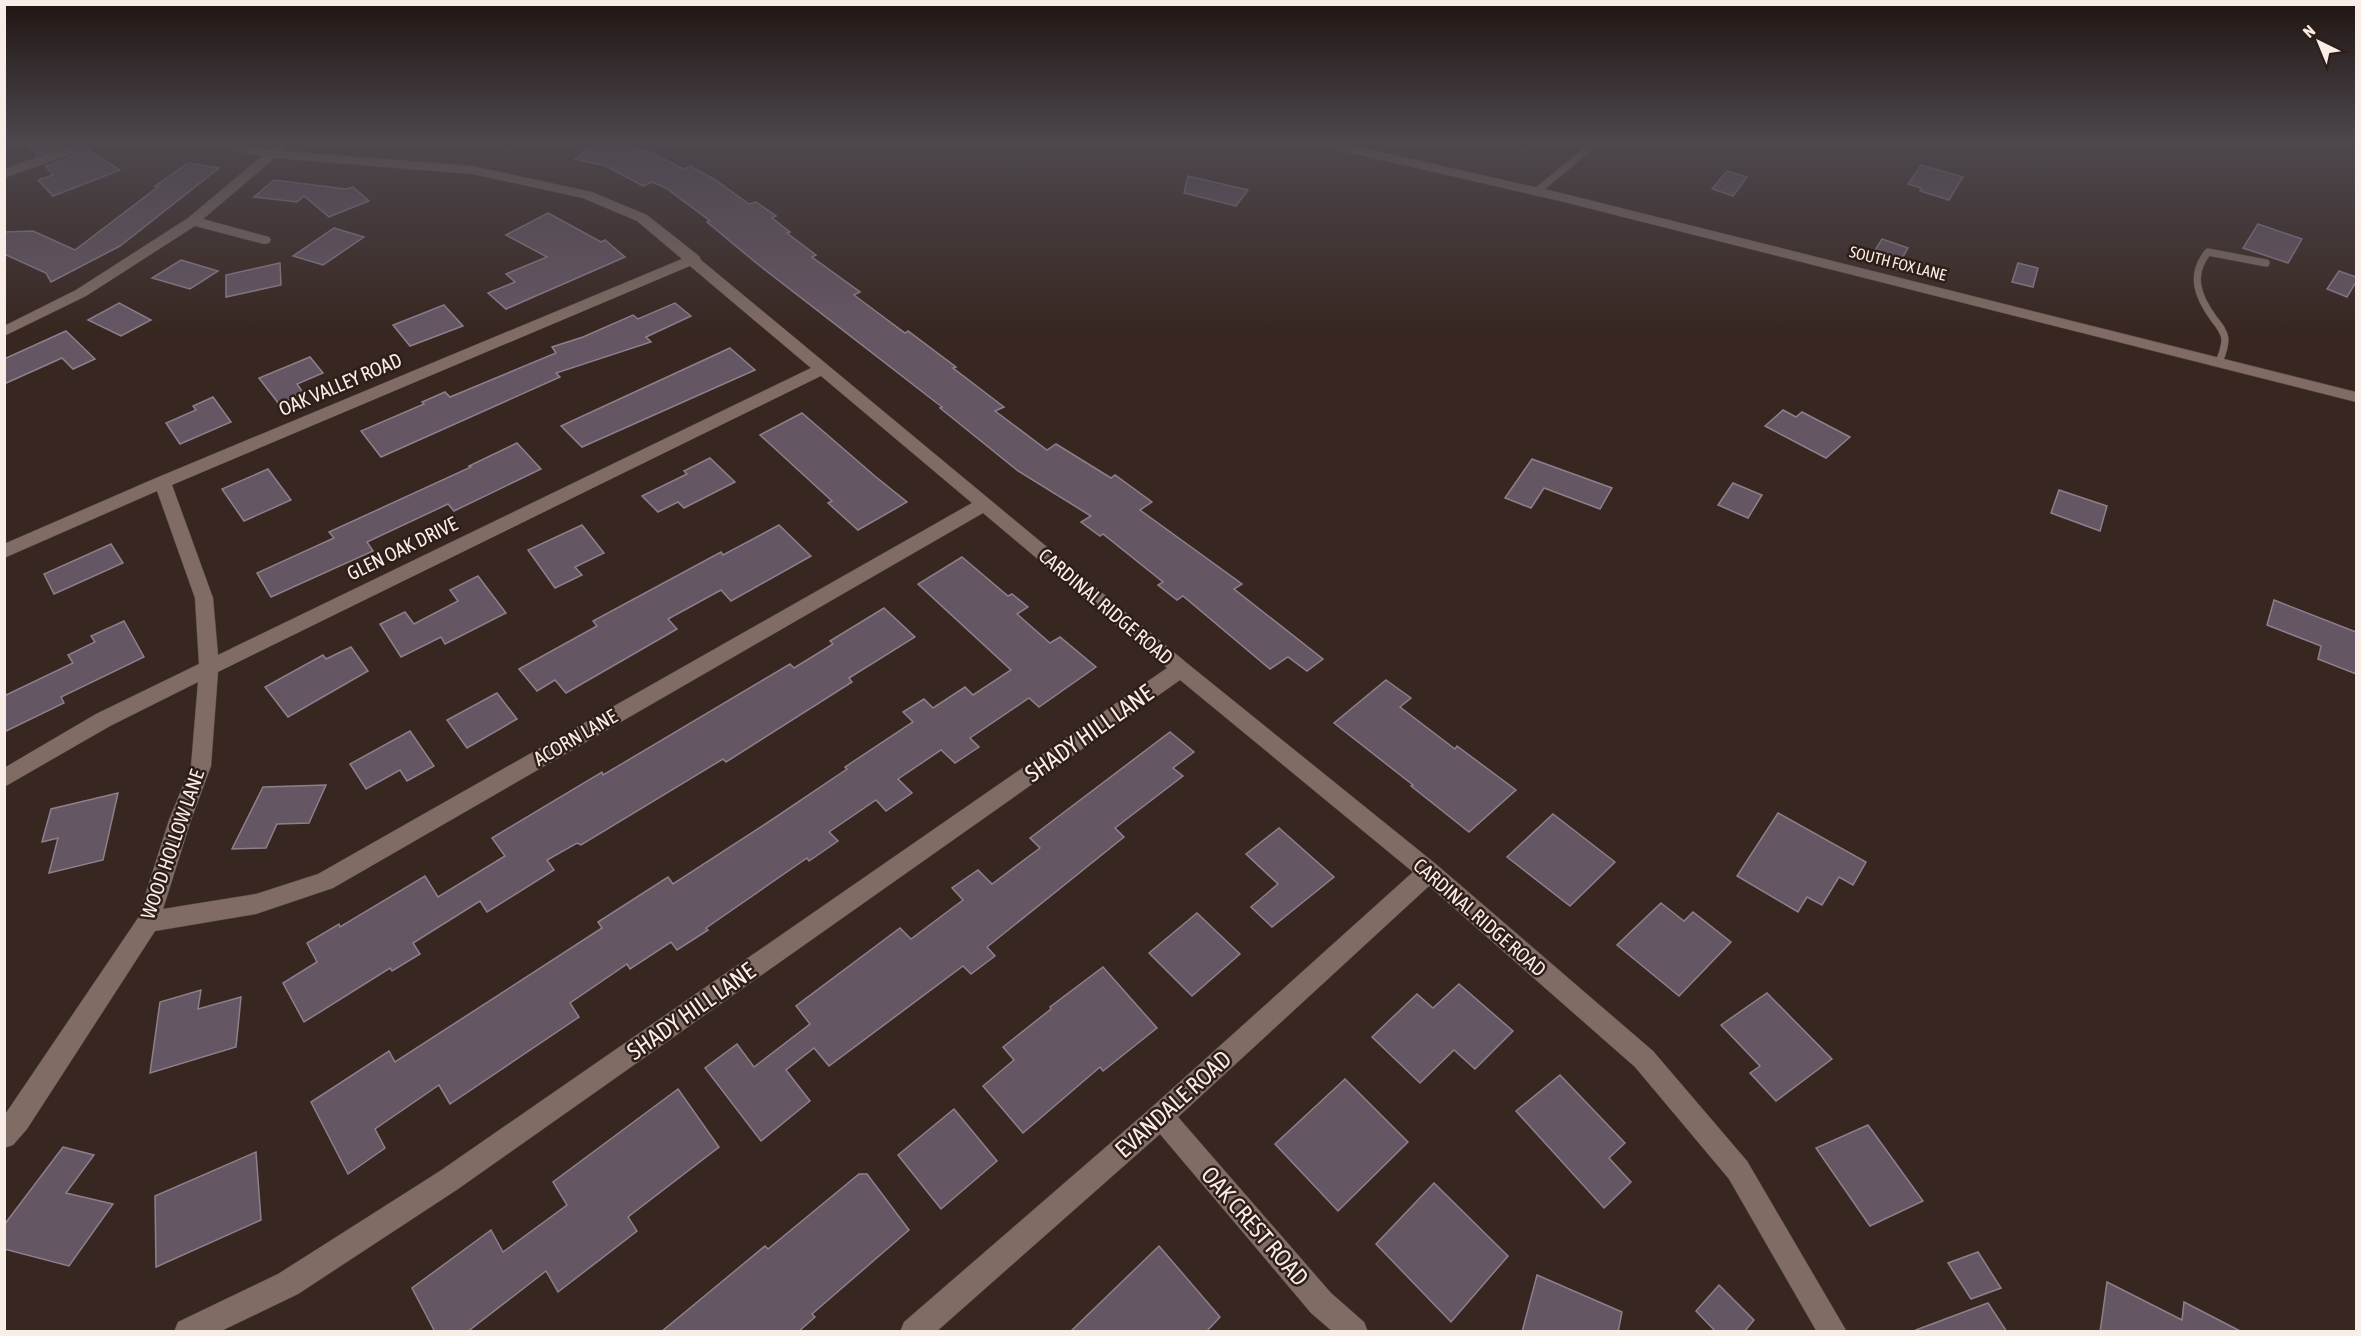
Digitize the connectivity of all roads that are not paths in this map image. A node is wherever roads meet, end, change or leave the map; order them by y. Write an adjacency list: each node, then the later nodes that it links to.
1 (211, 205): 4 (street)
2 (612, 205): 6 (street, CARDINAL RIDGE ROAD)
3 (1590, 205): 10 (street, SOUTH FOX LANE)
4 (193, 221): 5 (street); 9 (street)
5 (264, 240)
6 (694, 259): 11 (street, CARDINAL RIDGE ROAD); 13 (street, OAK VALLEY ROAD)
7 (2266, 263): 10 (lane)
8 (4, 318): 9 (street)
9 (12, 328)
10 (2219, 362): 12 (street, SOUTH FOX LANE)
11 (824, 368): 14 (street, CARDINAL RIDGE ROAD); 16 (street, GLEN OAK DRIVE)
12 (2356, 397)
13 (162, 482): 15 (street, OAK VALLEY ROAD); 16 (street, WOOD HOLLOW LANE)
14 (984, 504): 17 (street, CARDINAL RIDGE ROAD); 20 (street, ACORN LANE)
15 (4, 552)
16 (209, 667): 18 (street, GLEN OAK DRIVE); 20 (street, WOOD HOLLOW LANE)
17 (1181, 669): 19 (street, CARDINAL RIDGE ROAD); 23 (street, SHADY HILL LANE)
18 (4, 779)
19 (1429, 872): 21 (street, EVANDALE ROAD); 26 (street, CARDINAL RIDGE ROAD)
20 (148, 922): 22 (street, WOOD HOLLOW LANE)
21 (1161, 1116): 24 (street, EVANDALE ROAD); 25 (street, OAK CREST ROAD)
22 (4, 1136)
23 (188, 1332)
24 (914, 1332)
25 (1354, 1332)
26 (1833, 1332)

